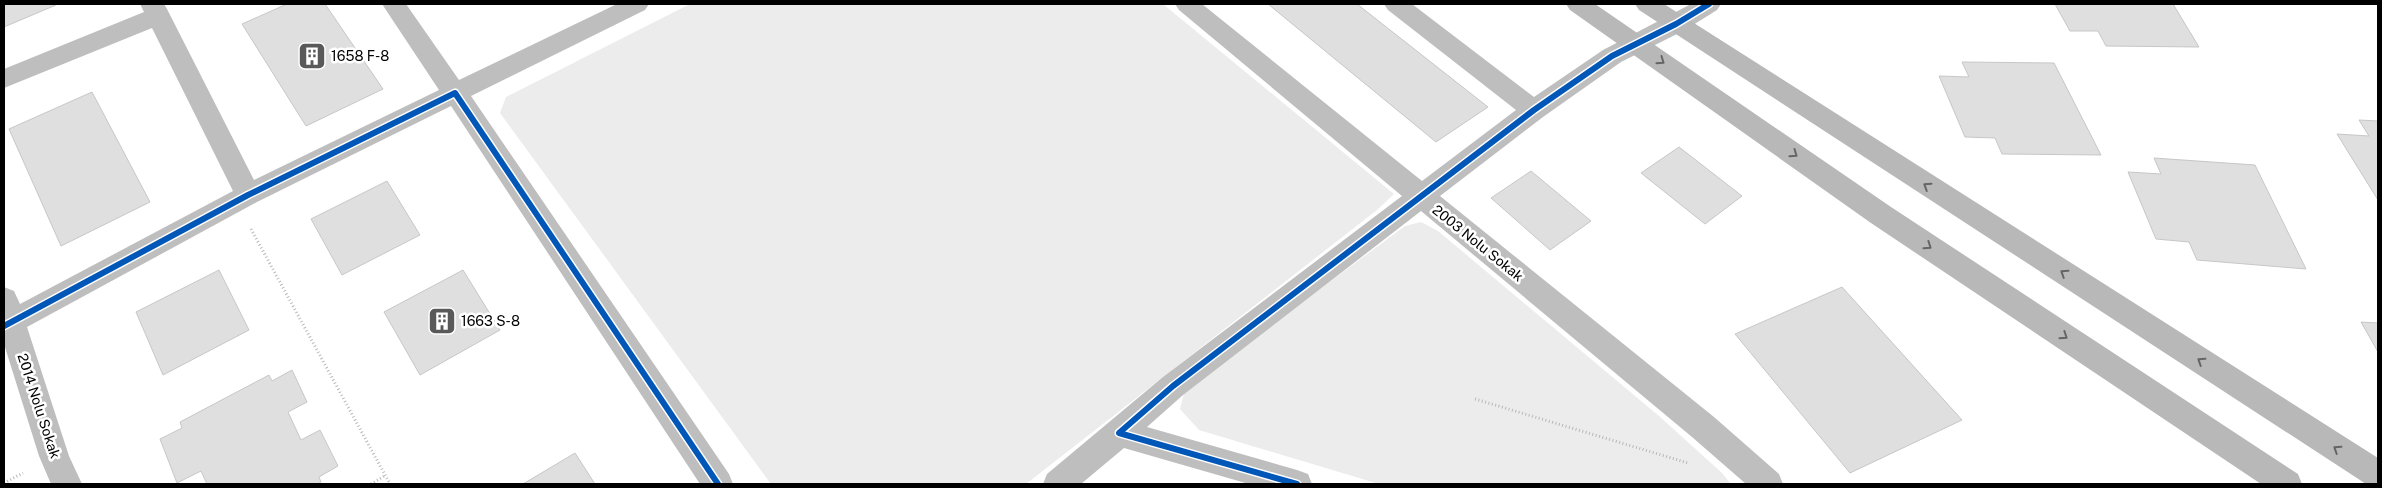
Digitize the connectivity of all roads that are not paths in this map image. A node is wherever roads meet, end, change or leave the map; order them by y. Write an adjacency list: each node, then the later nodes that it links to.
1 (394, 4): 12 (street)
2 (637, 4): 12 (street)
3 (1187, 4): 14 (street, 2003 Nolu Sokak)
4 (1396, 4): 13 (street)
5 (1578, 4): 10 (street)
6 (1647, 4): 9 (street)
7 (1709, 4): 9 (street)
8 (156, 9): 11 (street); 15 (street)
9 (1676, 24): 10 (street); 18 (street, one-way to 9)
10 (1636, 44): 13 (street); 24 (street, one-way to 24)
11 (4, 80)
12 (455, 93): 15 (street); 20 (street)
13 (1534, 110): 14 (street)
14 (1422, 197): 17 (street); 23 (street, 2003 Nolu Sokak)
15 (242, 198): 16 (street)
16 (6, 316): 19 (street, 2014 Nolu Sokak)
17 (1119, 433): 21 (street); 22 (street)
18 (2378, 475)
19 (66, 484)
20 (718, 484)
21 (1058, 484)
22 (1297, 484)
23 (1768, 484)
24 (2287, 484)

